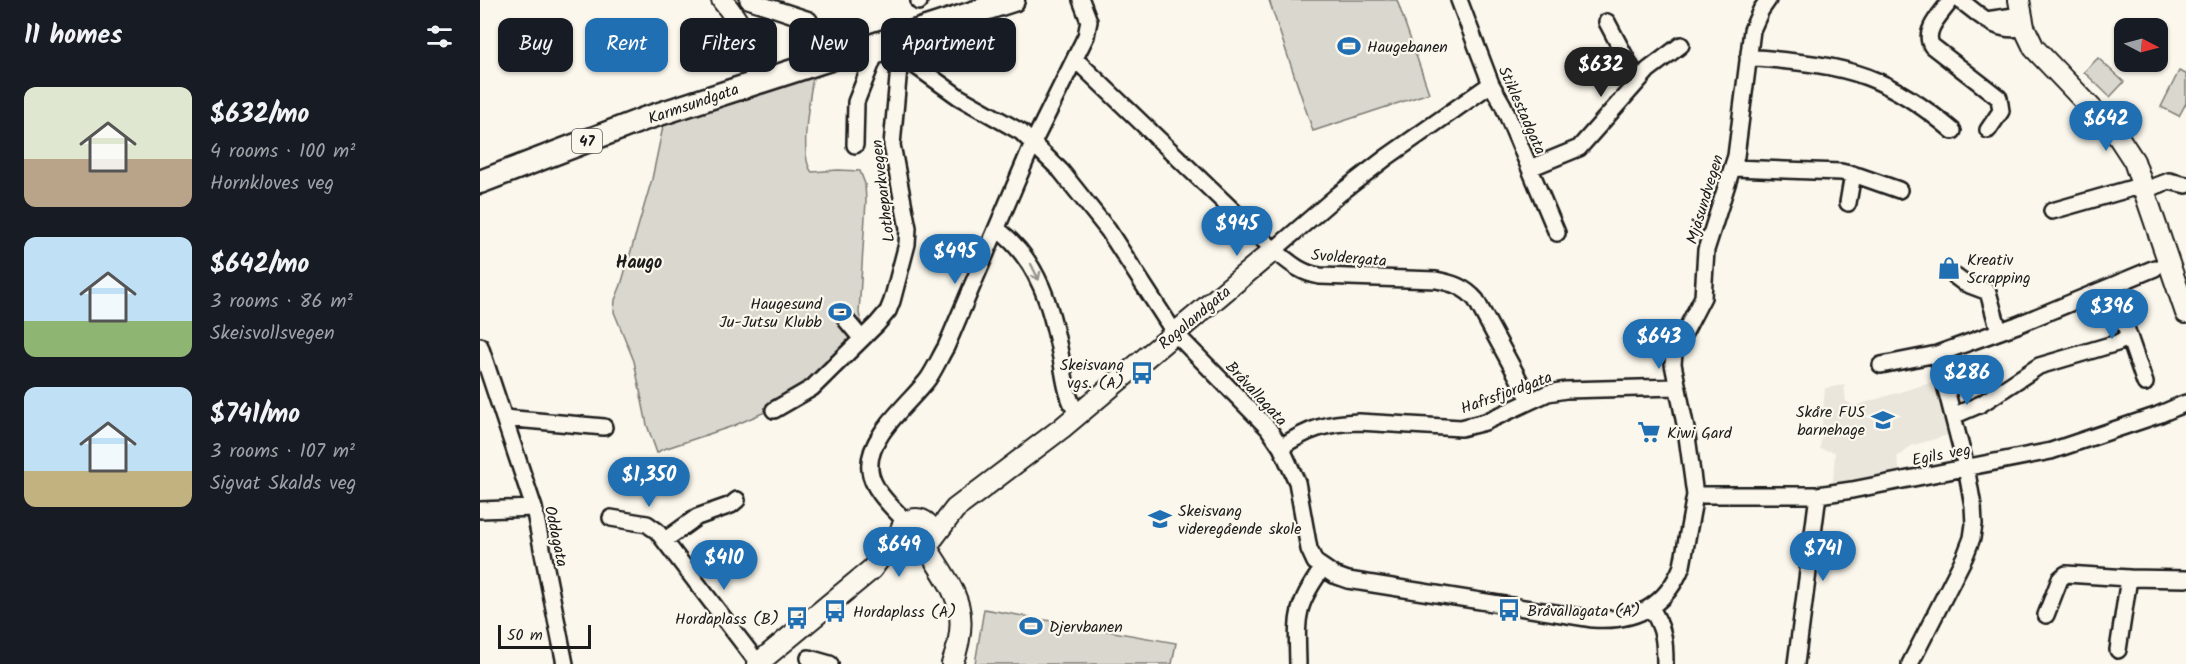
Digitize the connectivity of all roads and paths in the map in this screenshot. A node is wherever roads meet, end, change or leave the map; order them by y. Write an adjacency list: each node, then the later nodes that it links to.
1 (748, 0): 11 (street)
2 (970, 0): 19 (main road, Karmsundgata / 47)
3 (1013, 0): 19 (main road, Karmsundgata / 47)
4 (1081, 0): 16 (street)
5 (1459, 0): 21 (street, Stiklestadgata)
6 (1768, 0): 15 (street, Mjåsundvegen)
7 (1951, 0): 22 (street)
8 (1960, 0): 10 (street)
9 (726, 6): 19 (street)
10 (2021, 10): 32 (street)
11 (803, 18)
12 (1606, 22): 20 (street)
13 (1681, 45): 20 (street)
14 (881, 54): 25 (street)
15 (1748, 57): 23 (street); 27 (street, Mjåsundvegen)
16 (1075, 59): 24 (street); 38 (street, Svoldergata)
17 (899, 72): 47 (street, Lotheparkvegen)
18 (923, 72): 24 (street, Bråvallagata)
19 (753, 75): 28 (main road, Karmsundgata / 47); 30 (main road, Karmsundgata / 47)
20 (1638, 81): 26 (street)
21 (1491, 84): 26 (street, Stiklestadgata); 38 (street, Rogalandgata)
22 (1988, 130)
23 (1953, 131)
24 (1034, 143): 36 (street); 45 (street, Bråvallagata)
25 (855, 145)
26 (1530, 168): 37 (street, Stiklestadgata)
27 (1733, 168): 29 (street); 52 (street, Mjåsundvegen)
28 (480, 172)
29 (1853, 174): 33 (street); 34 (street)
30 (480, 182)
31 (2186, 185): 32 (street)
32 (2144, 188): 35 (street); 42 (street)
33 (1899, 190)
34 (1848, 203)
35 (2052, 211)
36 (997, 229): 56 (street, one-way to 56); 68 (street)
37 (1557, 233)
38 (1274, 250): 45 (street, Rogalandgata); 53 (street, Svoldergata)
39 (2155, 268): 41 (street)
40 (1956, 277): 44 (street)
41 (2112, 287): 44 (street); 46 (street)
42 (2186, 313)
43 (846, 320): 47 (street)
44 (1999, 331): 49 (street)
45 (1174, 332): 56 (street, Rogalandgata); 60 (street, Bråvallagata)
46 (2129, 337): 51 (street); 57 (street)
47 (861, 338): 55 (street, Lotheparkvegen)
48 (480, 346): 58 (street, Oddagata)
49 (1937, 354): 50 (street); 57 (street)
50 (1881, 365)
51 (2145, 383)
52 (1676, 387): 53 (street, Hafrsfjordgata); 62 (street, Mjåsundvegen)
53 (1530, 400): 60 (street, Hafrsfjordgata)
54 (2186, 403): 61 (street, Egils veg)
55 (774, 410)
56 (1078, 415): 68 (street, Rogalandgata)
57 (1953, 416): 61 (street)
58 (504, 418): 59 (street); 65 (street, Oddagata)
59 (604, 427)
60 (1281, 447): 70 (street, Bråvallagata)
61 (1966, 467): 63 (street, Egils veg); 84 (street)
62 (1695, 495): 63 (street, Egils veg); 73 (street, Mjåsundvegen)
63 (1818, 495): 83 (street)
64 (737, 500): 69 (street)
65 (534, 508): 66 (street); 77 (street, Oddagata)
66 (480, 510)
67 (611, 518): 69 (street, Rogalandgata)
68 (915, 536): 78 (street, Rogalandgata); 80 (street)
69 (665, 540): 78 (street, Rogalandgata)
70 (1322, 569): 73 (street); 81 (street)
71 (2129, 578): 72 (street); 74 (street); 75 (street)
72 (2186, 579)
73 (1651, 608): 82 (street)
74 (2046, 615)
75 (2118, 650)
76 (809, 658): 79 (street)
77 (566, 664)
78 (758, 664)
79 (830, 664)
80 (952, 664)
81 (1298, 664)
82 (1665, 664)
83 (1796, 664)
84 (1910, 664)

